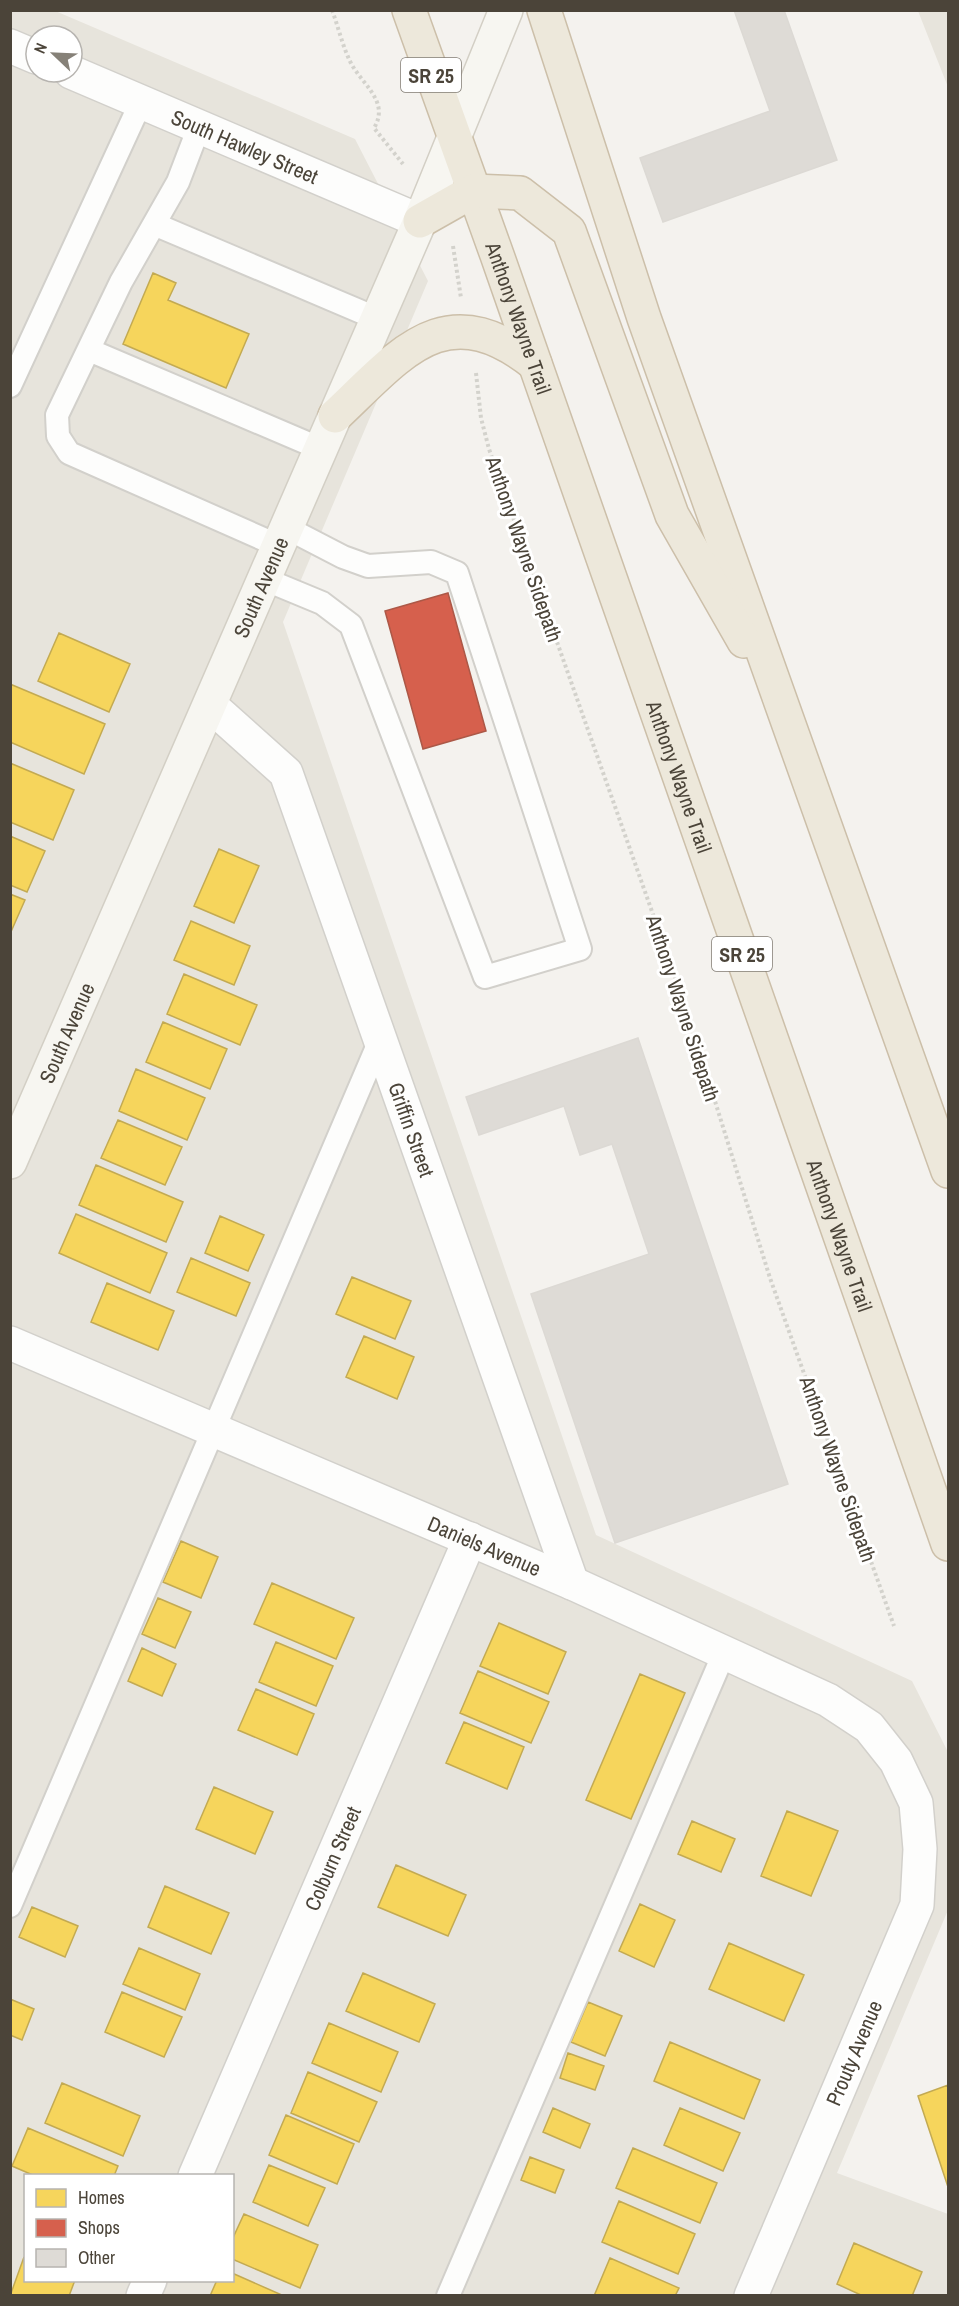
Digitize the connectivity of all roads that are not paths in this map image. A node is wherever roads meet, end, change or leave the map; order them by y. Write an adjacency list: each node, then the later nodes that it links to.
1 (409, 10): 9 (highway, Anthony Wayne Trail / SR 25)
2 (506, 10): 9 (street, South Avenue)
3 (544, 10): 22 (highway)
4 (10, 46): 5 (street)
5 (24, 52)
6 (84, 78): 7 (street, South Hawley Street)
7 (141, 102): 8 (street, South Hawley Street); 16 (lane)
8 (199, 127): 11 (street, South Hawley Street); 12 (lane)
9 (454, 139): 10 (highway, Anthony Wayne Trail / SR 25); 11 (street, South Avenue)
10 (473, 190): 11 (highway); 15 (highway, Anthony Wayne Trail / SR 25); 22 (highway)
11 (429, 210): 13 (street, South Avenue)
12 (154, 224): 13 (lane); 14 (lane)
13 (378, 319): 17 (street, South Avenue)
14 (89, 350): 18 (lane); 19 (lane)
15 (535, 364): 17 (highway); 29 (highway, Anthony Wayne Trail / SR 25)
16 (10, 386)
17 (335, 416): 18 (street, South Avenue)
18 (321, 449): 19 (street, South Avenue)
19 (283, 537): 20 (street, South Avenue); 20 (lane)
20 (264, 579): 21 (street, South Avenue)
21 (210, 705): 23 (street, Griffin Street); 24 (street, South Avenue)
22 (786, 716): 25 (highway)
23 (380, 1040): 27 (lane); 30 (street, Griffin Street)
24 (10, 1162)
25 (948, 1171)
26 (10, 1343): 27 (street, Daniels Avenue)
27 (215, 1430): 28 (street, Daniels Avenue); 33 (lane)
28 (470, 1539): 30 (street, Daniels Avenue); 34 (street, Colburn Street)
29 (948, 1544)
30 (572, 1583): 31 (street, Daniels Avenue)
31 (724, 1653): 32 (street, Daniels Avenue); 35 (lane)
32 (916, 1803): 36 (street, Prouty Avenue)
33 (10, 1906)
34 (195, 2174)
35 (448, 2295)
36 (751, 2295)

